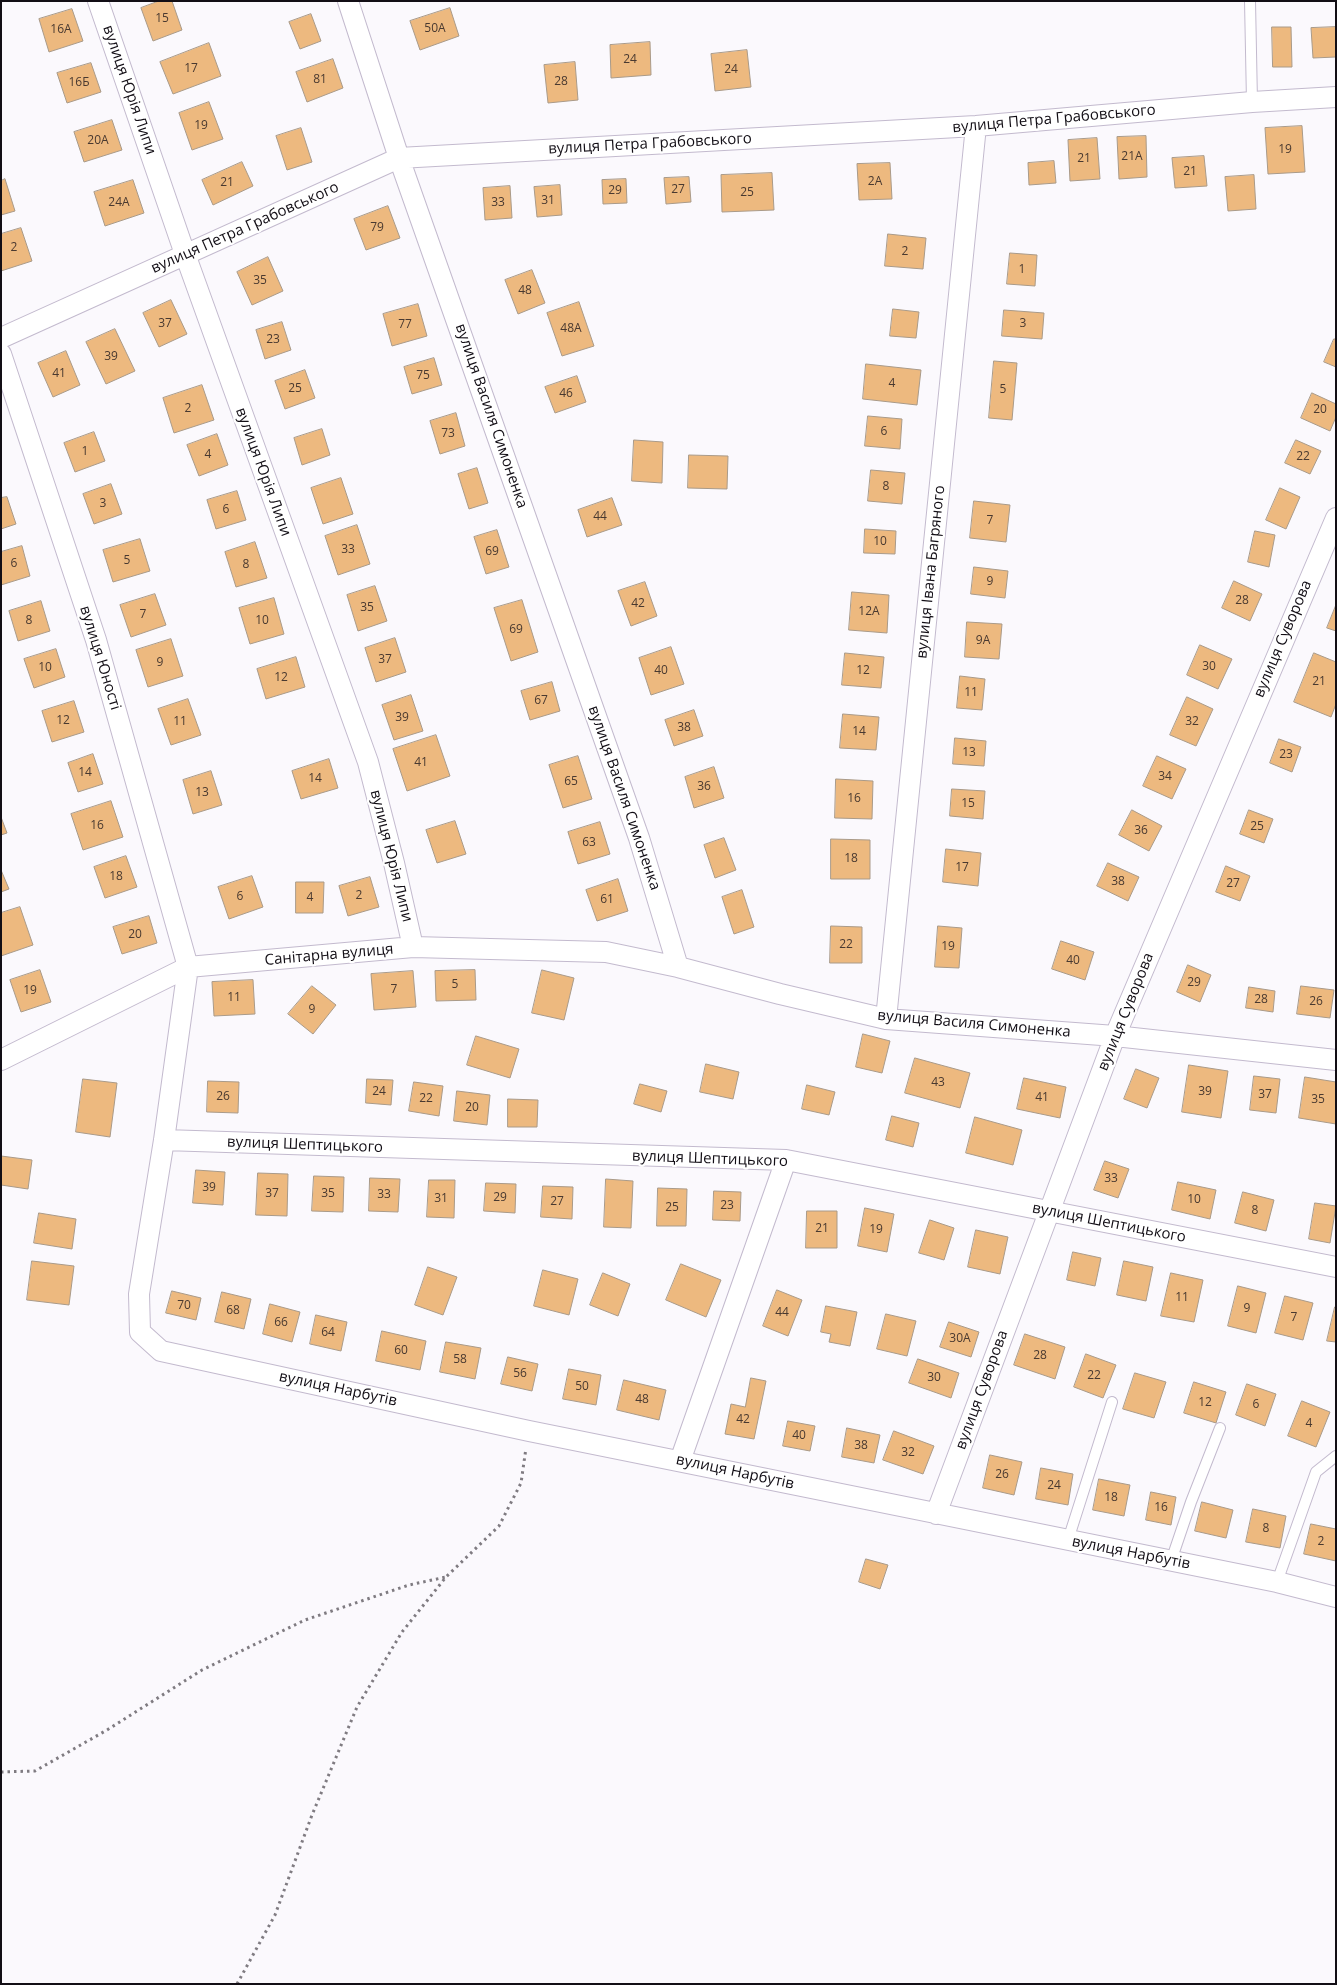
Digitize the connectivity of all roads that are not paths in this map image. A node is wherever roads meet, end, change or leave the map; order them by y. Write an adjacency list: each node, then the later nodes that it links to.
1 (98, 1): 8 (street, вулиця Юрія Липи)
2 (348, 1): 7 (street, вулиця Василя Симоненка)
3 (1250, 1): 5 (lane)
4 (1336, 97): 5 (street, вулиця Петра Грабовського)
5 (1252, 102): 6 (street, вулиця Петра Грабовського)
6 (976, 126): 7 (street, вулиця Петра Грабовського); 15 (street, вулиця Івана Багряного)
7 (400, 158): 8 (street, вулиця Петра Грабовського); 14 (street, вулиця Василя Симоненка)
8 (185, 254): 9 (street, вулиця Петра Грабовського); 12 (street, вулиця Юрія Липи)
9 (1, 338)
10 (1, 354): 13 (street, вулиця Юності)
11 (1336, 518): 16 (street, вулиця Суворова)
12 (413, 948): 13 (street, Санітарна вулиця); 14 (street, Санітарна вулиця)
13 (188, 966): 17 (street, Санітарна вулиця); 19 (street)
14 (678, 967): 15 (street, вулиця Василя Симоненка)
15 (886, 1019): 16 (street, вулиця Василя Симоненка)
16 (1115, 1036): 18 (street, вулиця Василя Симоненка); 21 (street, вулиця Суворова)
17 (1, 1060)
18 (1336, 1060)
19 (164, 1140): 20 (street, вулиця Шептицького); 26 (street, вулиця Нарбутів)
20 (786, 1160): 21 (street, вулиця Шептицького); 26 (street)
21 (1048, 1212): 22 (street, вулиця Шептицького); 27 (street, вулиця Суворова)
22 (1336, 1267)
23 (1112, 1402): 28 (lane)
24 (1220, 1428): 29 (lane)
25 (1336, 1456): 30 (lane)
26 (680, 1461): 27 (street, вулиця Нарбутів)
27 (936, 1514): 28 (street, вулиця Нарбутів)
28 (1068, 1540): 29 (street, вулиця Нарбутів)
29 (1171, 1561): 30 (street, вулиця Нарбутів)
30 (1277, 1582): 31 (street, вулиця Нарбутів)
31 (1336, 1597)

